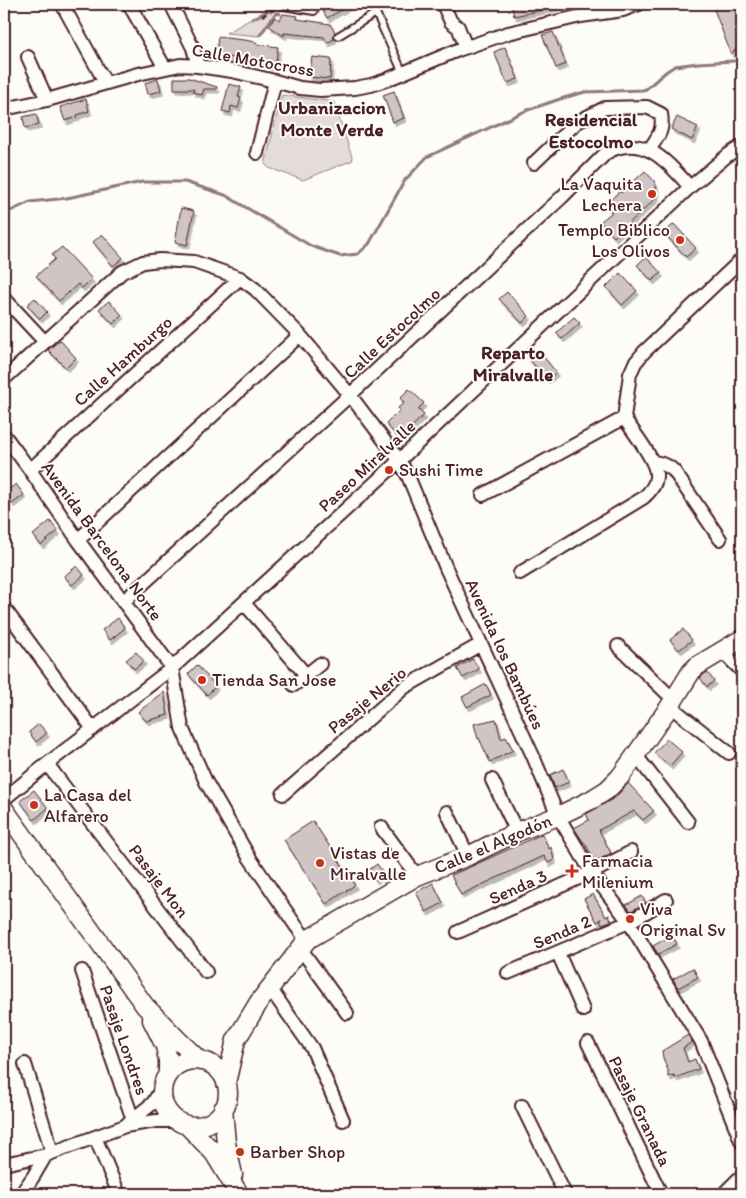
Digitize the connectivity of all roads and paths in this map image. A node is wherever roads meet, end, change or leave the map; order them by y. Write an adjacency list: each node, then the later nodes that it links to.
1 (62, 4): 17 (street)
2 (129, 4): 14 (street)
3 (171, 4): 13 (street)
4 (443, 4): 11 (street)
5 (639, 4): 11 (street, Calle Motocross)
6 (296, 6): 7 (lane); 8 (lane)
7 (282, 7): 9 (path)
8 (314, 11)
9 (262, 16)
10 (338, 36): 15 (lane)
11 (462, 49): 15 (street, Calle Motocross)
12 (28, 57): 18 (street)
13 (198, 66): 14 (street, Calle Motocross); 16 (street, Calle Motocross)
14 (165, 68): 17 (street, Calle Motocross)
15 (404, 73): 16 (street, Calle Motocross)
16 (274, 81): 22 (street)
17 (105, 82): 18 (street, Calle Motocross)
18 (47, 100): 19 (street, Calle Motocross)
19 (4, 109)
20 (742, 146): 24 (street, Paseo Miralvalle)
21 (649, 150): 23 (street); 24 (street, Calle Estocolmo); 31 (street, Calle Estocolmo)
22 (257, 153)
23 (534, 163)
24 (690, 188): 34 (street, Paseo Miralvalle)
25 (742, 258): 32 (street)
26 (240, 278): 28 (street, Avenida los Bambúes); 29 (street, Avenida los Bambúes); 36 (street, Calle Hamburgo)
27 (4, 298): 29 (street)
28 (300, 335): 31 (street, Avenida los Bambúes); 39 (street)
29 (45, 342): 30 (street, Avenida los Bambúes)
30 (4, 379)
31 (350, 395): 34 (street, Avenida los Bambúes); 41 (street, Calle Estocolmo)
32 (624, 418): 35 (street); 37 (street)
33 (4, 435): 36 (street, Avenida Barcelona Norte)
34 (399, 460): 42 (street, Paseo Miralvalle); 45 (street, Avenida los Bambúes)
35 (653, 462): 38 (street); 40 (street)
36 (30, 470): 39 (street, Avenida Barcelona Norte)
37 (483, 495)
38 (720, 539)
39 (78, 540): 41 (street, Avenida Barcelona Norte)
40 (520, 573)
41 (123, 602): 49 (street, Avenida Barcelona Norte)
42 (244, 604): 49 (street, Paseo Miralvalle); 51 (street)
43 (4, 608): 54 (street)
44 (742, 639): 47 (street, Calle el Algodón)
45 (481, 644): 59 (street, Pasaje Nerio); 63 (street, Avenida los Bambúes)
46 (618, 646): 53 (street)
47 (722, 651): 50 (street); 53 (street, Calle el Algodón)
48 (320, 664): 51 (street)
49 (172, 668): 54 (street, Paseo Miralvalle); 74 (street)
50 (742, 672)
51 (306, 675): 52 (street)
52 (294, 685)
53 (672, 703): 55 (street); 56 (street, Calle el Algodón)
54 (93, 728): 57 (street, Paseo Miralvalle)
55 (729, 753)
56 (635, 756): 63 (street, Calle el Algodón); 64 (street)
57 (47, 764): 60 (street, Paseo Miralvalle); 77 (street, Pasaje Mon)
58 (492, 780): 66 (street)
59 (283, 794)
60 (4, 799)
61 (4, 809): 80 (street)
62 (447, 812): 68 (street)
63 (558, 816): 66 (street, Calle el Algodón); 69 (street, Avenida los Bambúes)
64 (688, 822)
65 (381, 827): 70 (street)
66 (517, 832): 68 (street, Calle el Algodón)
67 (632, 852): 69 (street, Senda 3)
68 (468, 856): 70 (street, Calle el Algodón)
69 (592, 873): 72 (street, Avenida los Bambúes); 73 (street, Senda 3)
70 (417, 876): 74 (street, Calle el Algodón)
71 (666, 900): 72 (street, Senda 2)
72 (629, 922): 75 (street, Senda 2); 95 (street, Avenida los Bambúes)
73 (458, 932)
74 (303, 944): 79 (street, Calle el Algodón); 82 (street)
75 (558, 953): 78 (street, Senda 2); 81 (street)
76 (82, 971): 92 (street, Pasaje Londres)
77 (206, 972)
78 (508, 973)
79 (269, 987): 83 (street, Calle el Algodón); 91 (street)
80 (145, 1006): 85 (street); 87 (street)
81 (583, 1010)
82 (347, 1012)
83 (236, 1040): 85 (street, Calle el Algodón); 88 (street, Calle el Algodón)
84 (588, 1043): 103 (street, Pasaje Granada)
85 (204, 1062): 87 (street); 88 (street)
86 (26, 1064): 96 (street)
87 (165, 1080): 92 (street); 93 (street)
88 (226, 1083): 90 (street)
89 (522, 1106): 102 (street)
90 (223, 1109): 93 (street); 99 (street)
91 (342, 1120)
92 (129, 1123): 93 (street); 94 (street)
93 (182, 1123): 99 (street)
94 (95, 1137): 96 (street); 101 (street)
95 (742, 1143)
96 (49, 1154): 97 (street); 100 (street)
97 (4, 1164)
98 (742, 1181): 104 (main road)
99 (238, 1191)
100 (21, 1194)
101 (119, 1194)
102 (565, 1194)
103 (661, 1194)
104 (730, 1194)

